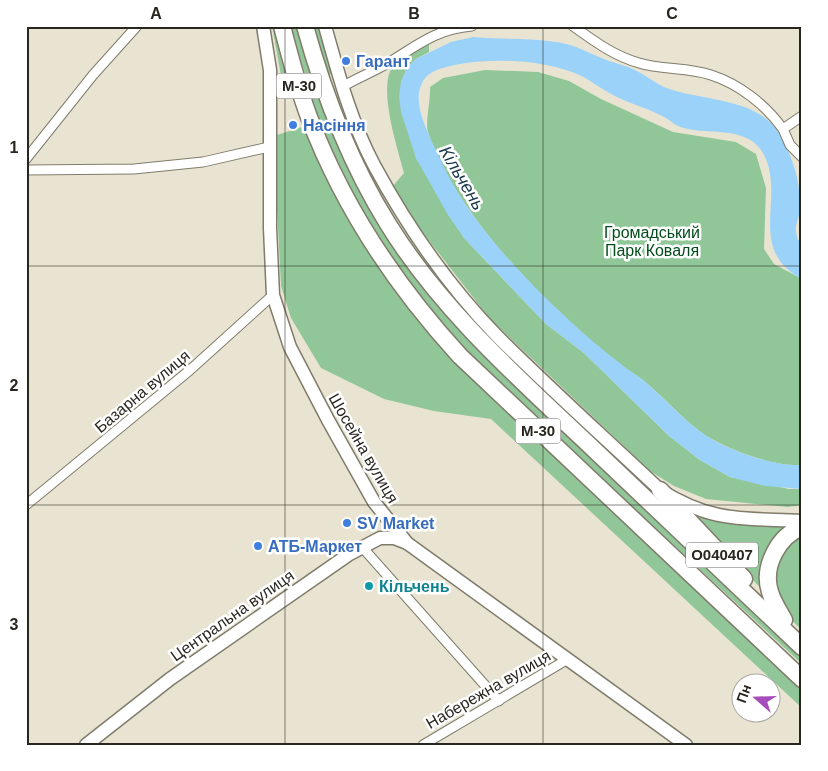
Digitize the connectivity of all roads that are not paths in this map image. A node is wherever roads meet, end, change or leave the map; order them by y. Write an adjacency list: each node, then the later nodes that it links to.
1 (137, 26): 13 (street)
2 (263, 26): 11 (street, Шосейна вулиця)
3 (282, 26): 26 (highway, М-30)
4 (305, 26): 24 (highway, М-30)
5 (324, 26): 8 (street, О040407)
6 (472, 26): 8 (street)
7 (573, 26): 10 (street)
8 (342, 87): 16 (street, О040407)
9 (802, 116): 10 (street)
10 (783, 128): 12 (street)
11 (269, 147): 14 (street); 15 (street, Шосейна вулиця)
12 (802, 157)
13 (26, 160)
14 (26, 170)
15 (273, 295): 17 (street, Базарна вулиця); 20 (street, Шосейна вулиця)
16 (660, 490): 18 (street); 22 (highway, О040407)
17 (26, 506)
18 (802, 521)
19 (802, 527): 22 (highway)
20 (407, 543): 21 (street, Центральна вулиця); 25 (street, Шосейна вулиця)
21 (362, 547): 27 (street); 28 (street, Центральна вулиця)
22 (784, 620): 23 (highway)
23 (802, 642)
24 (802, 647)
25 (568, 660): 27 (street, Набережна вулиця); 30 (street, Шосейна вулиця)
26 (802, 679)
27 (498, 701): 29 (street, Набережна вулиця)
28 (86, 745)
29 (423, 745)
30 (686, 745)

